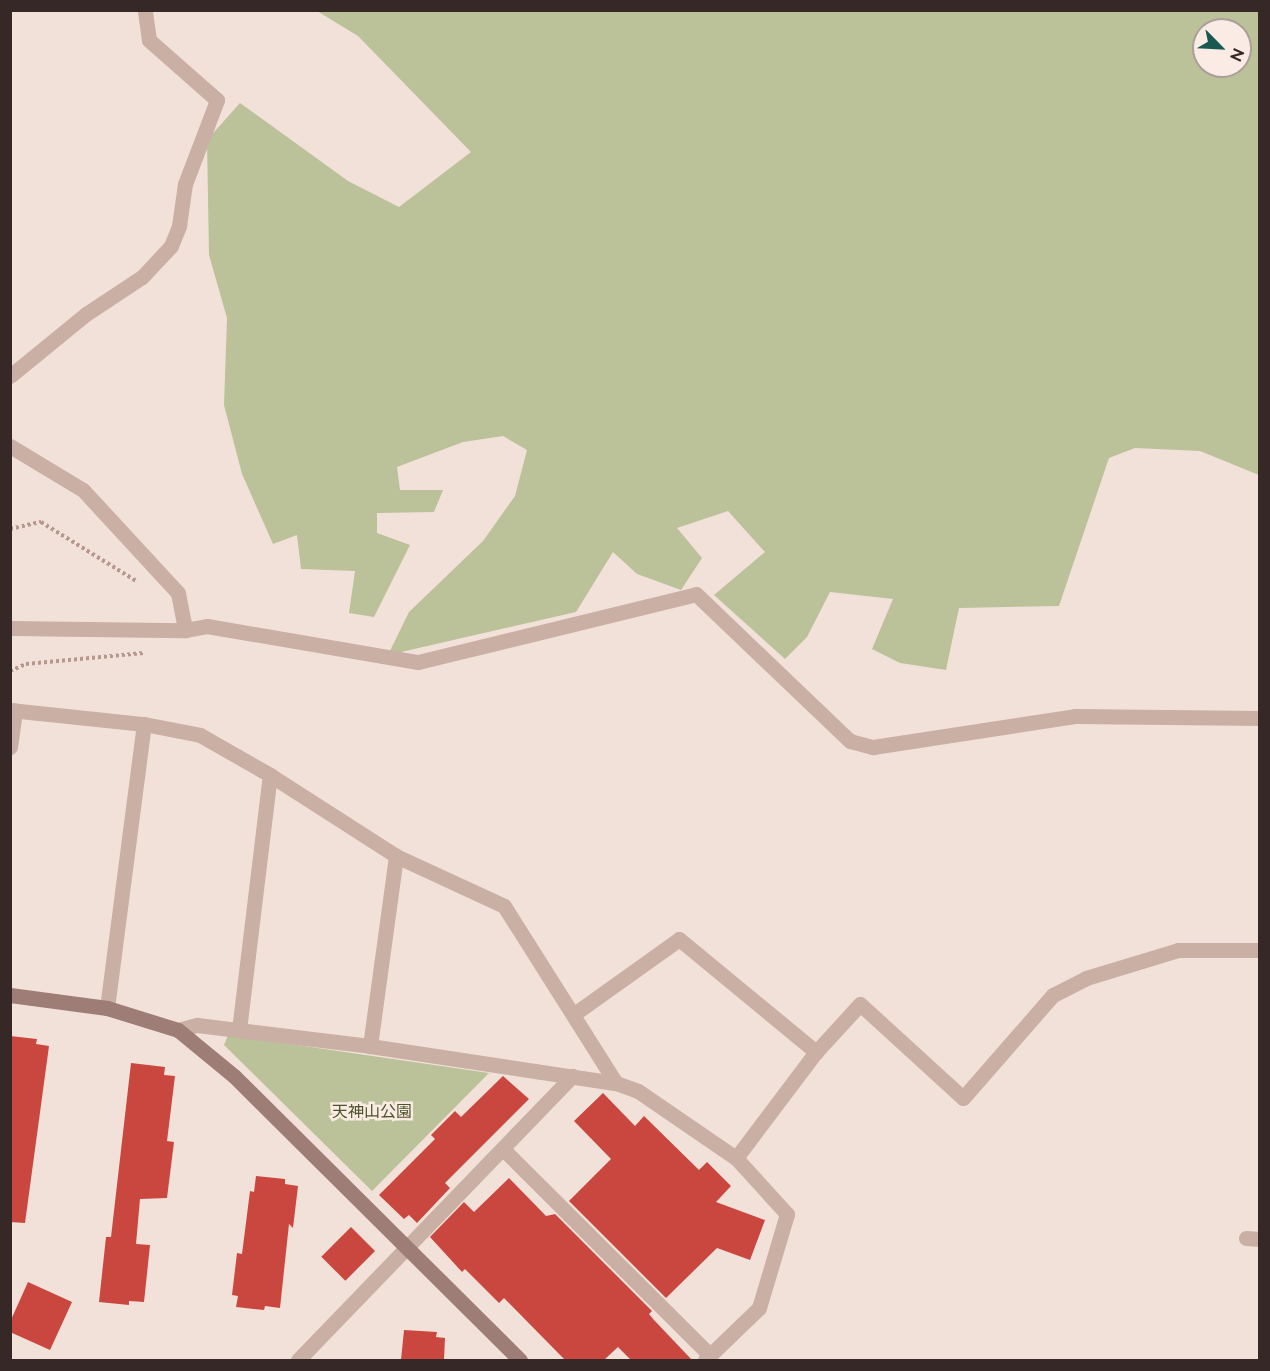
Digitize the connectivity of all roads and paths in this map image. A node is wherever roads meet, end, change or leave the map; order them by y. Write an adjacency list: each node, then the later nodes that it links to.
1 (145, 10): 2 (street)
2 (10, 376)
3 (10, 446): 7 (street)
4 (10, 528): 5 (path)
5 (142, 585)
6 (10, 628): 7 (street)
7 (185, 630): 11 (street)
8 (145, 653): 9 (path)
9 (10, 671)
10 (13, 710): 12 (street); 13 (street)
11 (1260, 718)
12 (144, 724): 14 (street); 18 (street)
13 (10, 747)
14 (270, 775): 15 (street); 21 (street)
15 (396, 856): 19 (street); 22 (street)
16 (1260, 950): 23 (street)
17 (10, 995): 18 (street)
18 (107, 1008): 20 (street)
19 (574, 1014): 23 (street); 25 (street)
20 (178, 1030): 21 (street); 28 (street)
21 (239, 1030): 22 (street)
22 (370, 1046): 24 (street)
23 (816, 1053): 27 (street)
24 (572, 1076): 25 (street); 26 (street)
25 (616, 1083): 27 (street)
26 (503, 1149): 28 (street); 29 (street)
27 (736, 1158): 29 (street)
28 (406, 1250): 30 (street); 31 (street)
29 (708, 1358)
30 (297, 1360)
31 (520, 1360)

